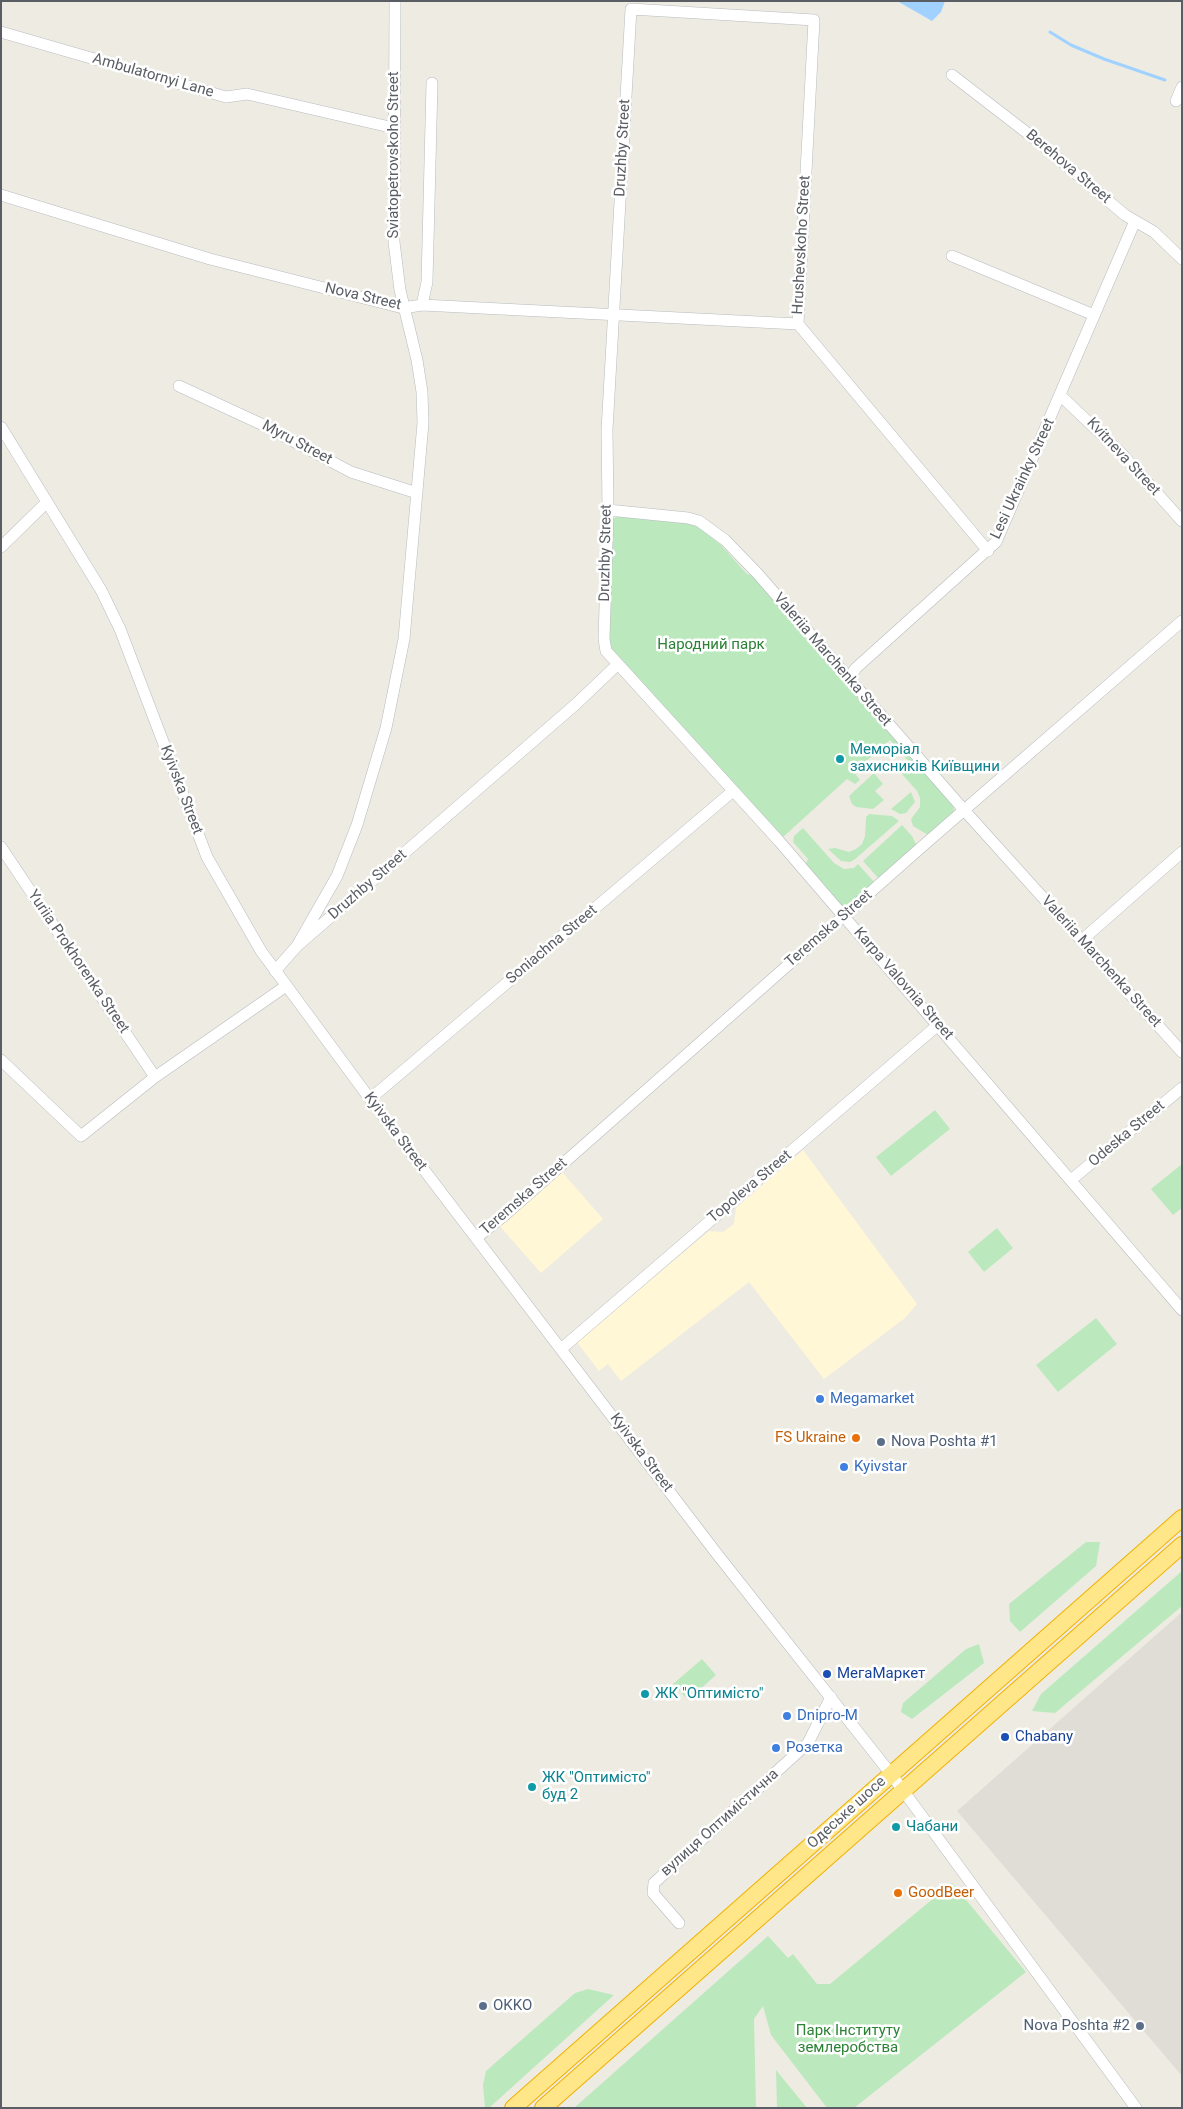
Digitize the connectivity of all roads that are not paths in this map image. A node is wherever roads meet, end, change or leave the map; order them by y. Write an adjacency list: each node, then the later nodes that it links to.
1 (395, 1): 8 (street, Sviatopetrovskoho Street)
2 (631, 9): 15 (street, Druzhby Street); 17 (street, Hrushevskoho Street)
3 (1, 32): 8 (street, Ambulatornyi Lane)
4 (952, 76): 10 (street, Berehova Street)
5 (432, 82): 13 (street)
6 (1182, 87): 7 (street)
7 (1176, 101)
8 (394, 128): 14 (street, Sviatopetrovskoho Street)
9 (1, 195): 14 (street, Nova Street)
10 (1135, 221): 12 (street, Berehova Street); 16 (street, Lesi Ukrainky Street)
11 (952, 256): 16 (street)
12 (1182, 259)
13 (422, 305): 14 (street, Nova Street); 15 (street, Nova Street)
14 (403, 308): 21 (street, Sviatopetrovskoho Street)
15 (614, 315): 17 (street, Nova Street); 23 (street, Druzhby Street)
16 (1094, 315): 19 (street, Lesi Ukrainky Street)
17 (798, 324): 26 (street, Hrushevskoho Street)
18 (179, 386): 21 (street, Myru Street)
19 (1061, 396): 24 (street, Kvitneva Street); 26 (street, Lesi Ukrainky Street)
20 (1, 427): 22 (street, Kyivska Street)
21 (417, 493): 36 (street, Sviatopetrovskoho Street)
22 (47, 502): 25 (street); 37 (street, Kyivska Street)
23 (608, 510): 28 (street, Druzhby Street); 29 (street, Valeriia Marchenka Street)
24 (1182, 521)
25 (1, 547)
26 (988, 551): 29 (street, Lesi Ukrainky Street)
27 (1182, 621): 31 (street, Teremska Street)
28 (618, 664): 30 (street, Karpa Valovnia Street); 36 (street, Druzhby Street)
29 (848, 678): 31 (street, Valeriia Marchenka Street)
30 (733, 791): 34 (street, Karpa Valovnia Street); 44 (street, Soniachna Street)
31 (964, 810): 34 (street, Teremska Street); 35 (street, Valeriia Marchenka Street)
32 (1, 847): 42 (street, Yuriia Prokhorenka Street)
33 (1182, 852): 35 (street)
34 (844, 916): 39 (street, Karpa Valovnia Street); 46 (street, Teremska Street)
35 (1082, 940): 40 (street, Valeriia Marchenka Street)
36 (297, 946): 37 (street)
37 (275, 971): 38 (street, Kyivska Street)
38 (286, 986): 42 (street); 44 (street, Kyivska Street)
39 (938, 1025): 45 (street, Karpa Valovnia Street); 48 (street, Topoleva Street)
40 (1182, 1052)
41 (1, 1060): 42 (street)
42 (155, 1077)
43 (1182, 1088): 45 (street, Odeska Street)
44 (370, 1099): 46 (street, Kyivska Street)
45 (1072, 1180): 47 (street, Karpa Valovnia Street)
46 (476, 1238): 48 (street, Kyivska Street)
47 (1182, 1310)
48 (561, 1349): 51 (street, Kyivska Street)
49 (1182, 1518): 52 (highway, Одеське шосе)
50 (1182, 1545): 53 (highway, Одеське шосе)
51 (831, 1697): 52 (street, Kyivska Street); 54 (street, вулиця Оптимістична)
52 (891, 1774): 53 (street, Kyivska Street); 55 (highway, Одеське шосе)
53 (904, 1791): 56 (highway, Одеське шосе); 57 (street, Kyivska Street)
54 (679, 1923)
55 (513, 2108)
56 (543, 2108)
57 (1136, 2108)

